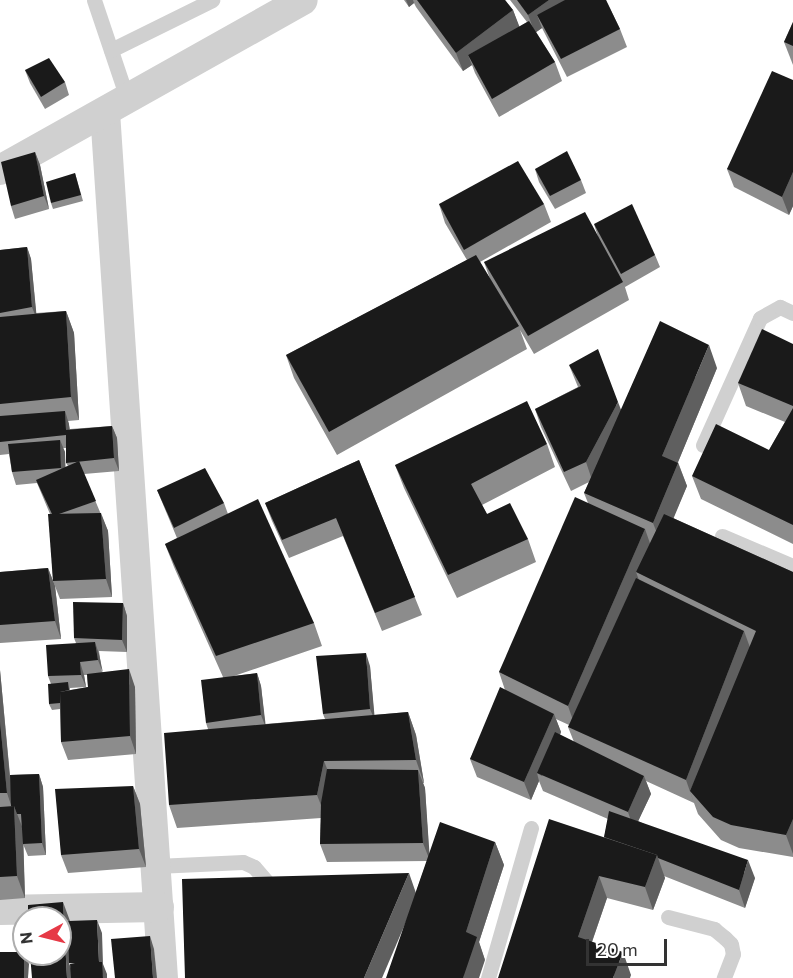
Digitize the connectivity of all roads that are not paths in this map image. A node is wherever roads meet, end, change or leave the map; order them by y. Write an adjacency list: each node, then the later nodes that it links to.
1 (94, 0): 4 (lane)
2 (212, 0): 4 (lane)
3 (303, 0): 5 (street)
4 (111, 50): 5 (lane)
5 (116, 105): 6 (street); 12 (street)
6 (0, 170)
7 (793, 313): 8 (lane)
8 (703, 445)
9 (722, 536): 10 (lane)
10 (793, 566)
11 (531, 828): 18 (lane)
12 (156, 866): 13 (lane); 14 (street)
13 (292, 899)
14 (159, 907): 15 (street); 17 (street)
15 (0, 910)
16 (668, 917): 19 (lane)
17 (164, 978)
18 (488, 978)
19 (724, 978)

